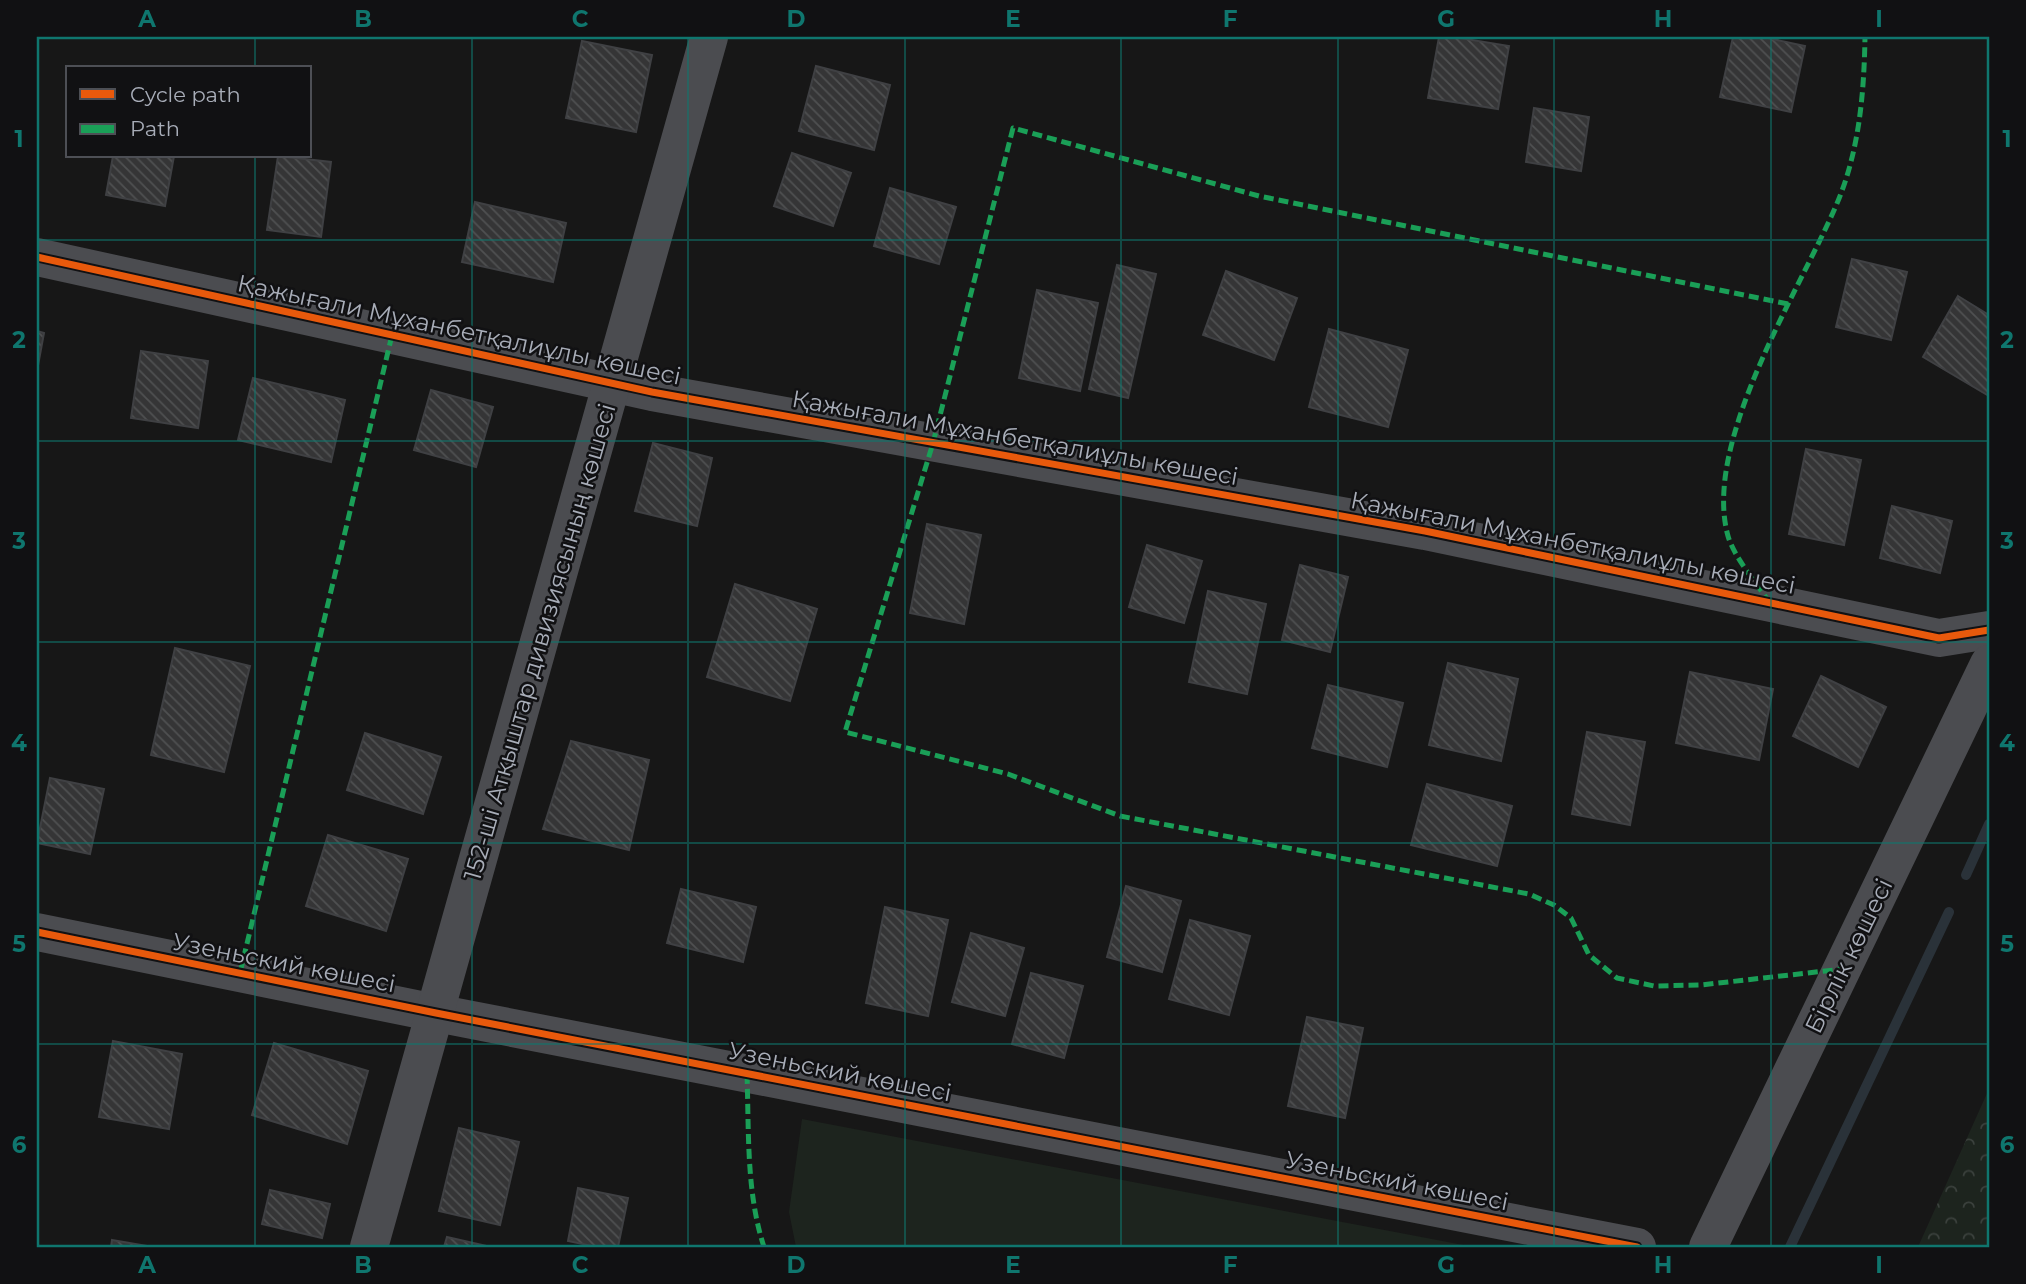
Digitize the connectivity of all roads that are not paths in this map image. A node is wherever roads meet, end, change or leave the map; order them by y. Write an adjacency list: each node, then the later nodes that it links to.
1 (709, 37): 3 (street, 152-ші Атқыштар дивизиясының көшесі)
2 (37, 257): 3 (street, Қажығали Мұханбетқалиұлы көшесі)
3 (612, 384): 4 (street, Қажығали Мұханбетқалиұлы көшесі); 7 (street, 152-ші Атқыштар дивизиясының көшесі)
4 (1989, 630)
5 (1989, 664): 10 (street, Бірлік көшесі)
6 (37, 932): 7 (street, Узеньский көшесі)
7 (436, 1013): 8 (street, 152-ші Атқыштар дивизиясының көшесі); 9 (street, Узеньский көшесі)
8 (369, 1247)
9 (1637, 1247)
10 (1707, 1247)

